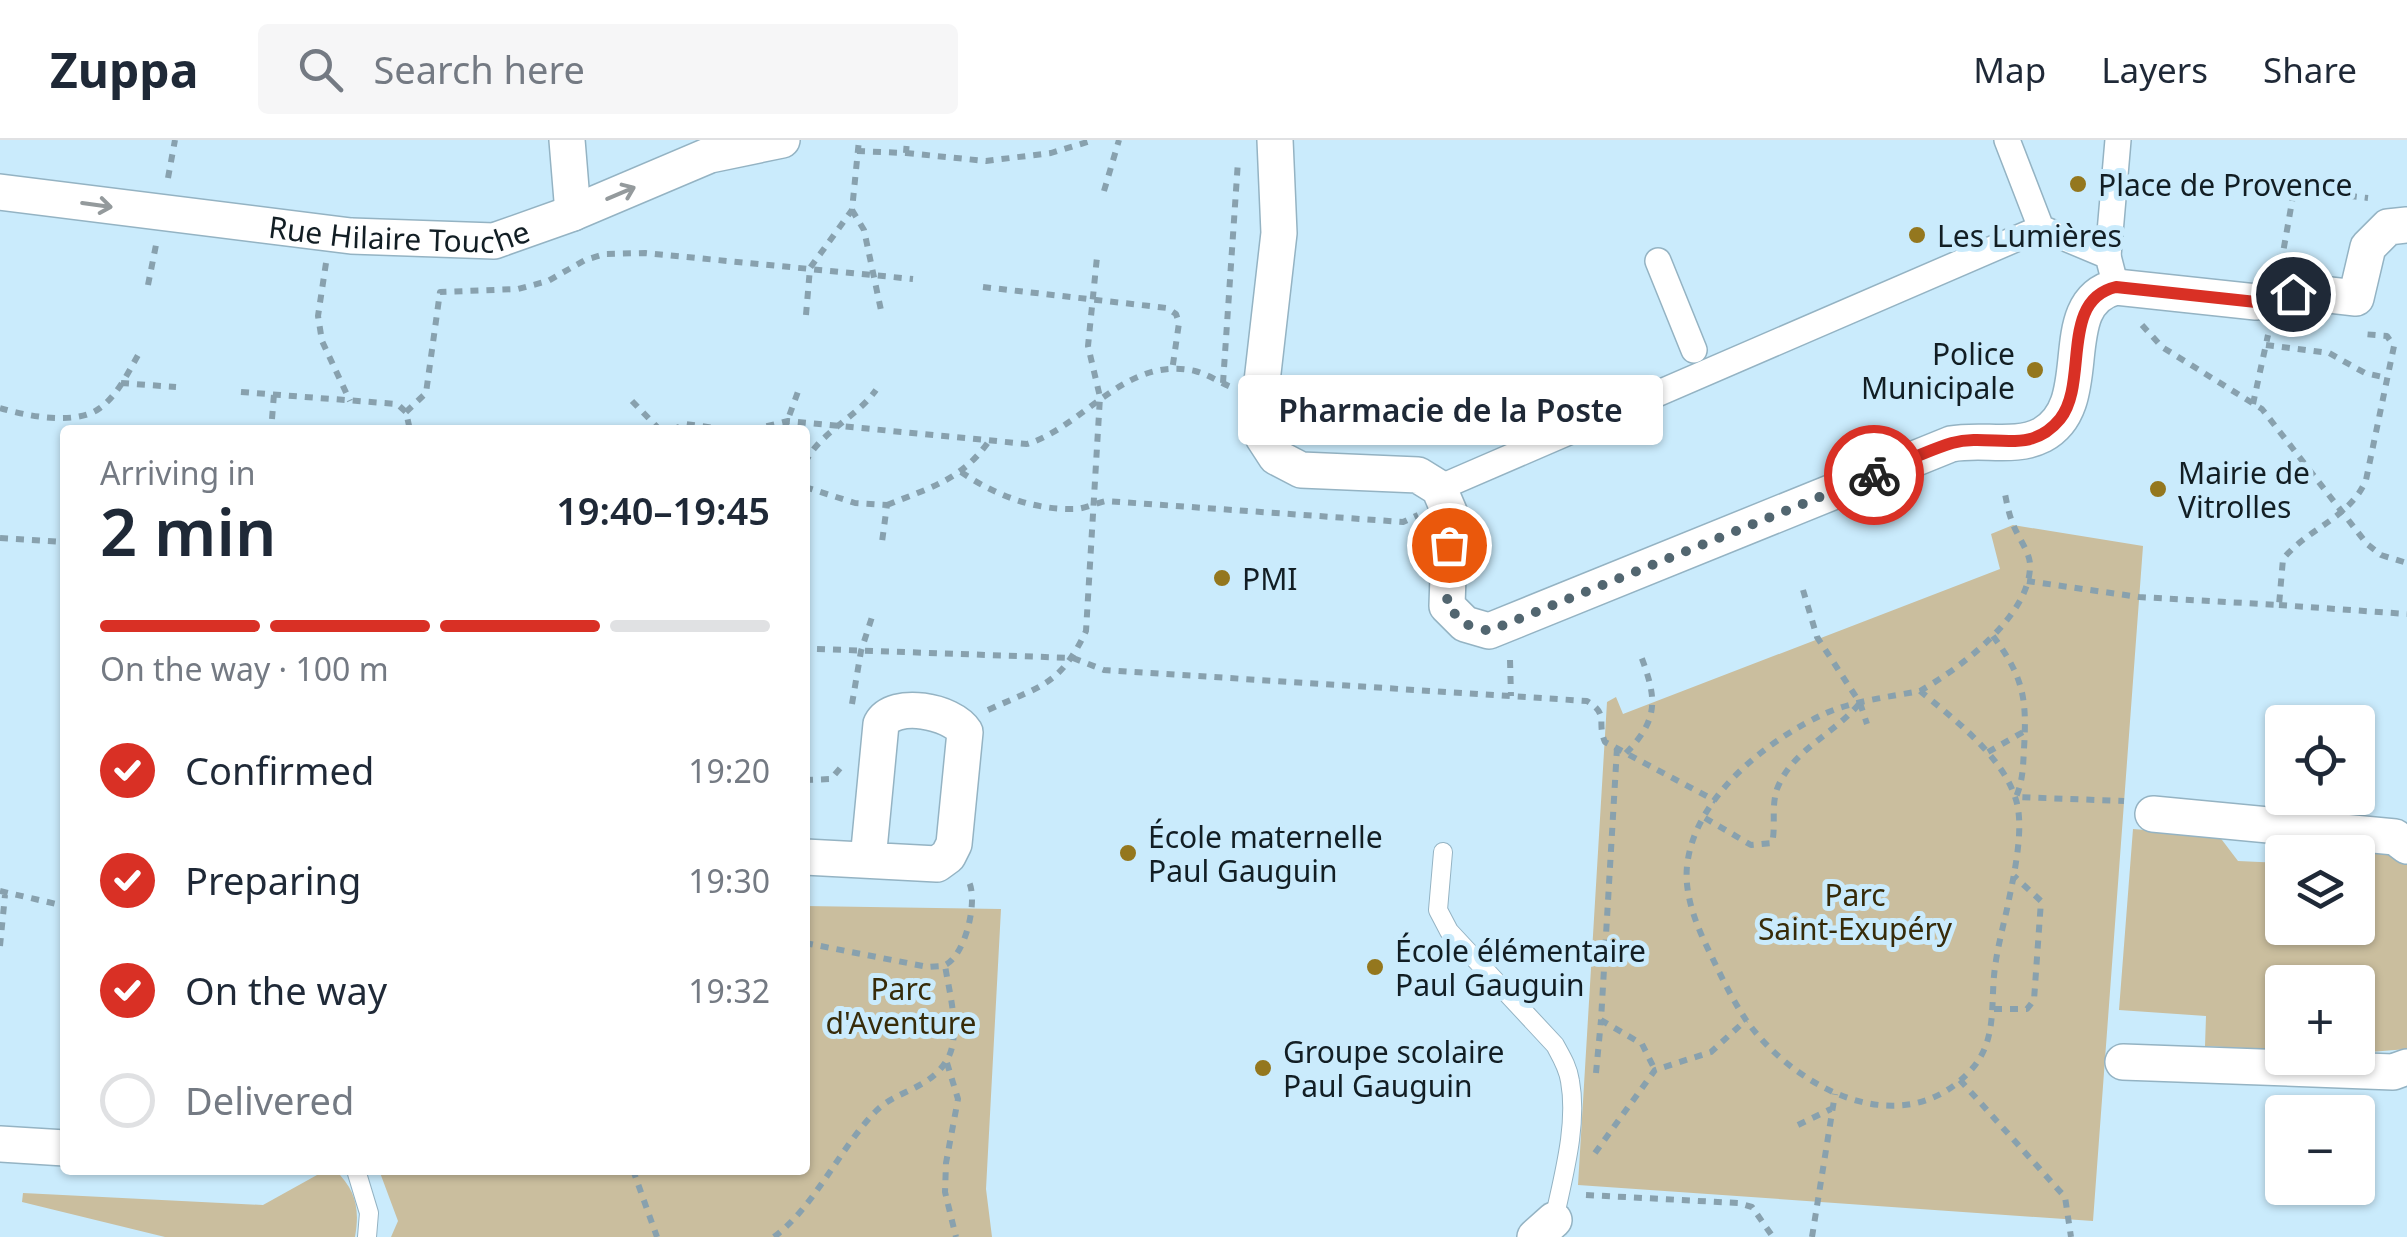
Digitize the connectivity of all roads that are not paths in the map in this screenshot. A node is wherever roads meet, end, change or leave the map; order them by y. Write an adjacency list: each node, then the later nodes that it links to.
1 (567, 140): 7 (street)
2 (782, 140): 7 (street, Rue Hilaire Touche, one-way to 2)
3 (1275, 140): 13 (street)
4 (2007, 140): 9 (street)
5 (2118, 140): 11 (street)
6 (0, 192): 7 (street, Rue Hilaire Touche, one-way to 7)
7 (573, 213)
8 (2407, 225): 11 (street)
9 (2042, 228): 11 (street); 12 (street)
10 (1658, 261): 12 (street)
11 (2112, 272): 13 (street)
12 (1699, 363): 13 (street)
13 (1439, 488)
14 (2153, 814): 15 (street)
15 (2407, 846)
16 (1442, 852): 24 (lane)
17 (810, 856): 18 (street)
18 (868, 860): 18 (street)
19 (2123, 1062): 20 (street)
20 (2407, 1067)
21 (0, 1144): 22 (street)
22 (60, 1148)
23 (358, 1175): 25 (lane)
24 (1544, 1229)
25 (367, 1237)

